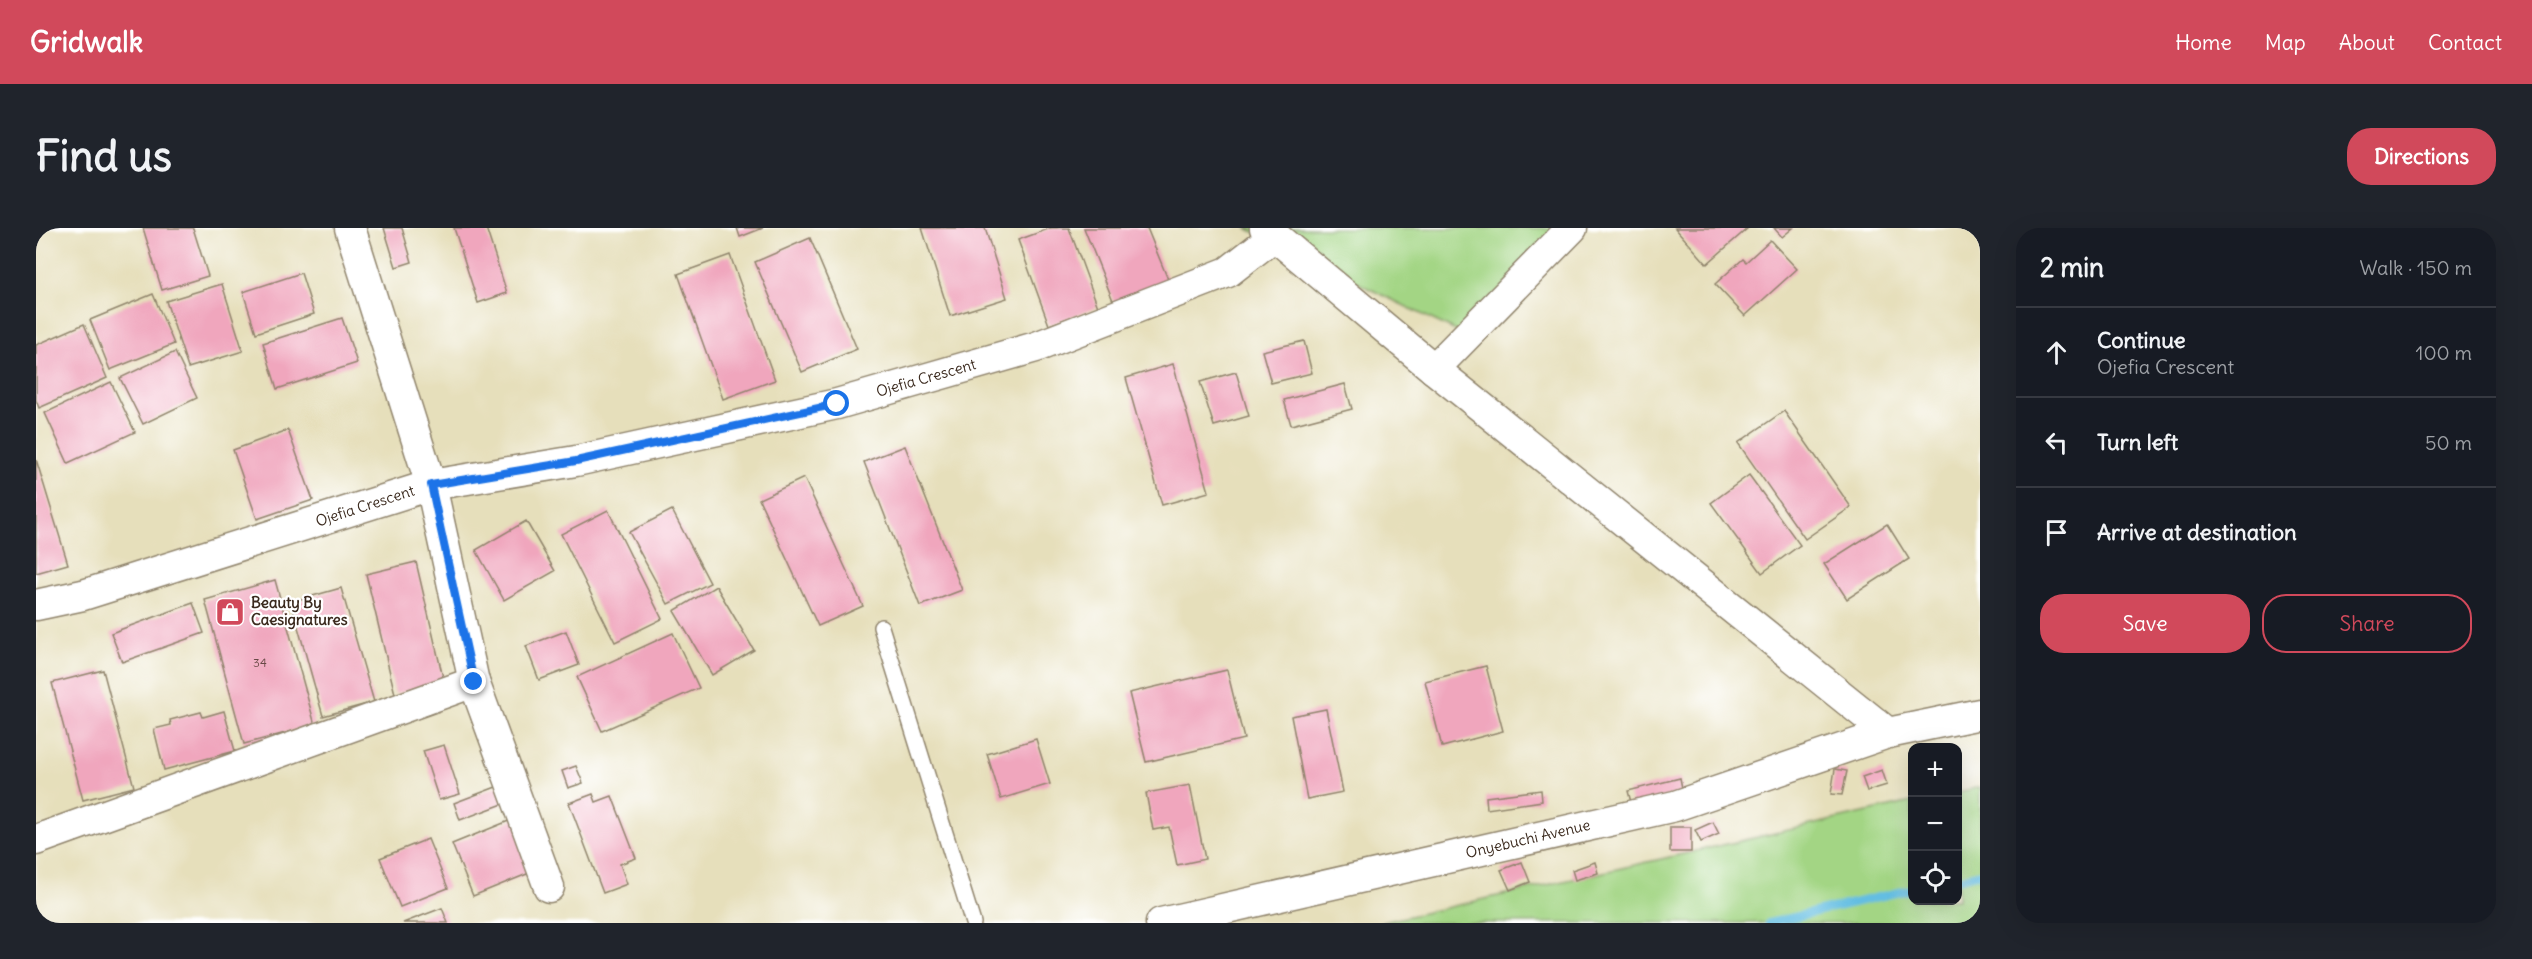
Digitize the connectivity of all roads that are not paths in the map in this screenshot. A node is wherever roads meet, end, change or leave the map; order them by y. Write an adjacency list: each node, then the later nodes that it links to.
1 (350, 228): 5 (street)
2 (1572, 228): 4 (street)
3 (1270, 235): 4 (street); 5 (street, Ojefia Crescent)
4 (1434, 369): 10 (street)
5 (431, 485): 6 (street, Ojefia Crescent); 8 (street)
6 (36, 605)
7 (881, 627): 13 (lane)
8 (474, 682): 11 (street); 12 (street)
9 (1980, 714): 10 (street, Onyebuchi Avenue)
10 (1888, 733): 14 (street, Onyebuchi Avenue)
11 (36, 840)
12 (549, 887)
13 (974, 923)
14 (1161, 923)

